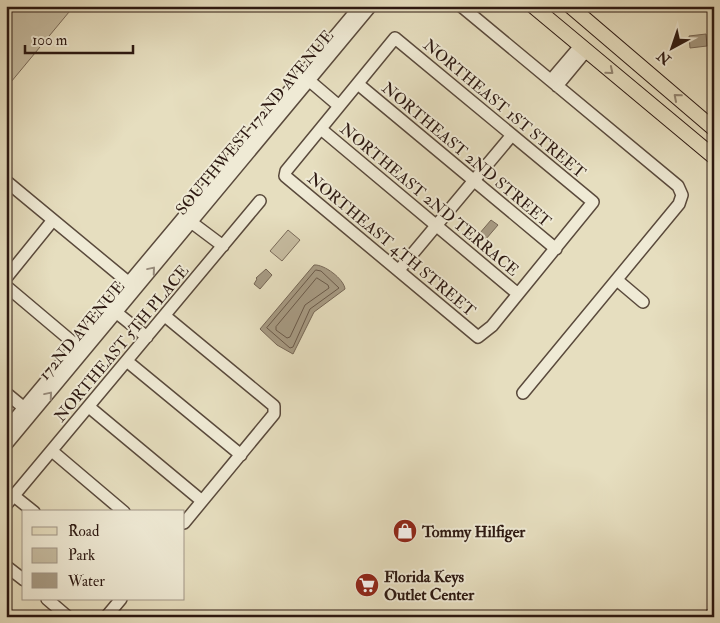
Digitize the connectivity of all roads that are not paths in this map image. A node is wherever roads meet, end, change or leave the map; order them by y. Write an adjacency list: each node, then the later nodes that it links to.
1 (360, 6): 7 (street, SOUTHWEST 172ND AVENUE)
2 (371, 6): 7 (street, SOUTHWEST 172ND AVENUE)
3 (461, 6): 8 (street)
4 (532, 6): 6 (main road)
5 (570, 6): 12 (main road, one-way to 5)
6 (583, 48): 8 (street); 14 (main road, one-way to 14)
7 (306, 78): 10 (street); 18 (street, SOUTHWEST 172ND AVENUE)
8 (554, 83): 26 (street)
9 (358, 84): 10 (street); 13 (street, NORTHEAST 1ST STREET); 16 (street, NORTHEAST 2ND STREET)
10 (340, 106): 11 (street)
11 (321, 129): 20 (street, NORTHEAST 2ND TERRACE); 24 (street, NORTHEAST 4TH STREET)
12 (714, 129)
13 (512, 135): 16 (street); 23 (street, NORTHEAST 1ST STREET)
14 (714, 157)
15 (6, 181): 19 (street)
16 (474, 181): 20 (street); 23 (street, NORTHEAST 2ND STREET)
17 (260, 201): 22 (street, NORTHEAST 5TH PLACE)
18 (187, 219): 21 (street, SOUTHWEST 172ND AVENUE); 22 (street)
19 (53, 220): 25 (street); 27 (street)
20 (436, 226): 24 (street); 29 (street, NORTHEAST 2ND TERRACE)
21 (177, 232): 27 (street, 172ND AVENUE); 31 (street, 172ND AVENUE, one-way to 21)
22 (222, 246): 32 (street, NORTHEAST 5TH PLACE)
23 (556, 249): 29 (street)
24 (399, 270): 29 (street, NORTHEAST 4TH STREET)
25 (6, 278)
26 (617, 280): 30 (street); 37 (street)
27 (128, 282): 34 (street, 172ND AVENUE)
28 (6, 286): 34 (street)
29 (518, 294)
30 (643, 302)
31 (117, 313): 33 (street); 39 (street, 172ND AVENUE, one-way to 31)
32 (165, 316): 33 (street, NORTHEAST 5TH PLACE); 43 (street)
33 (147, 338): 35 (street, NORTHEAST 5TH PLACE)
34 (76, 345): 39 (street, 172ND AVENUE)
35 (128, 362): 38 (street, NORTHEAST 5TH PLACE); 43 (street)
36 (6, 393): 39 (street)
37 (523, 393)
38 (89, 407): 42 (street, NORTHEAST 5TH PLACE); 45 (street)
39 (28, 411): 40 (street, 172ND AVENUE); 41 (street, 172ND AVENUE)
40 (6, 429)
41 (6, 445)
42 (52, 451): 44 (street, NORTHEAST 5TH PLACE); 48 (street)
43 (240, 455): 45 (street)
44 (14, 496): 46 (street, NORTHEAST 5TH PLACE); 47 (street)
45 (202, 501): 49 (street)
46 (6, 505)
47 (32, 510)
48 (122, 510)
49 (185, 522)
50 (6, 566): 51 (street)
51 (22, 578)
52 (48, 600): 54 (street)
53 (120, 600): 55 (street)
54 (68, 617)
55 (106, 617)

